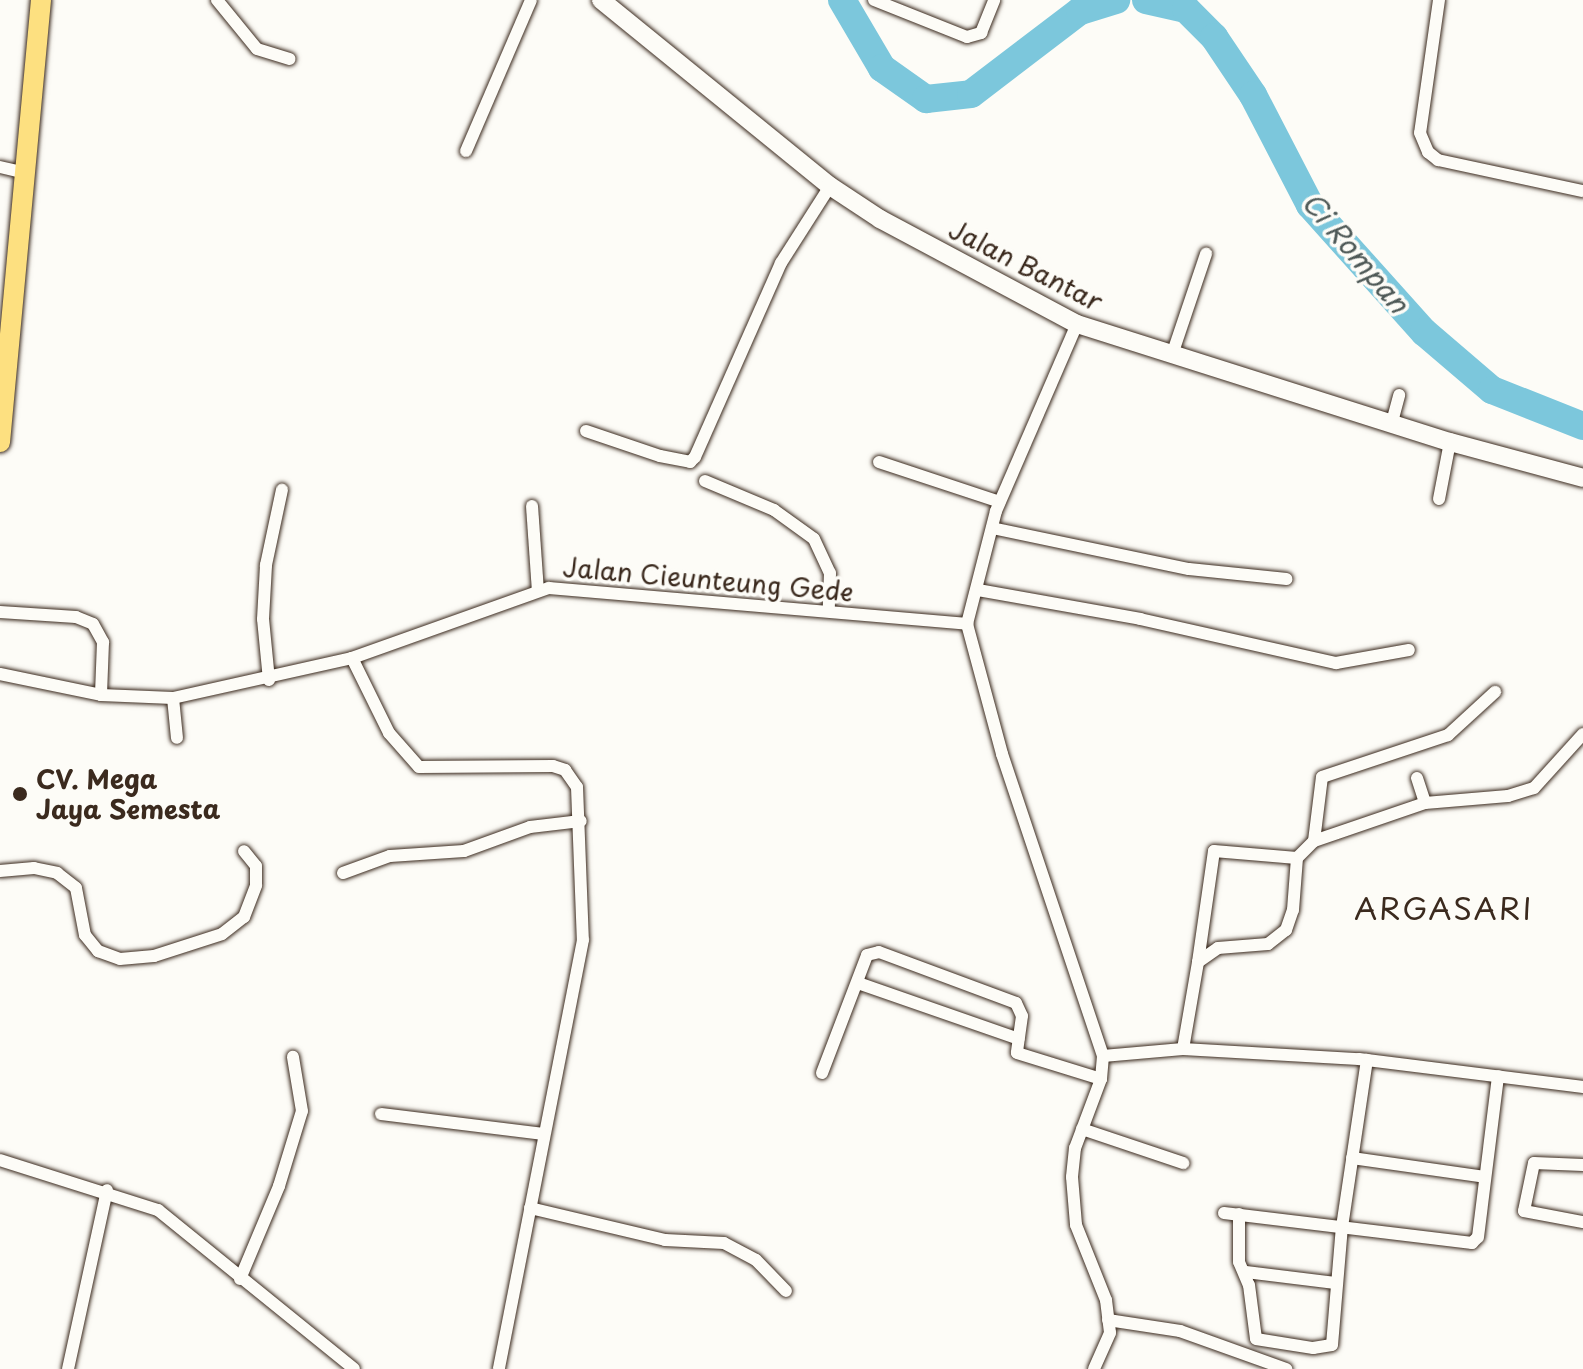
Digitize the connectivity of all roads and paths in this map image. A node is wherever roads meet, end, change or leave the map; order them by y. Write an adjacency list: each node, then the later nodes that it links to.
1 (41, 0): 11 (main road)
2 (217, 0): 8 (street)
3 (531, 0): 9 (street)
4 (601, 0): 12 (street, Jalan Bantar)
5 (874, 0): 6 (street)
6 (994, 0)
7 (1439, 0): 13 (street)
8 (290, 59)
9 (466, 151)
10 (0, 167): 11 (street)
11 (25, 173): 20 (main road)
12 (830, 186): 15 (street, Jalan Bantar); 19 (street)
13 (1583, 191)
14 (1206, 254): 16 (street)
15 (1077, 324): 16 (street, Jalan Bantar); 27 (street)
16 (1172, 355): 18 (street, Jalan Bantar)
17 (1399, 395): 18 (street)
18 (1392, 422): 21 (street, Jalan Bantar)
19 (586, 431)
20 (0, 442)
21 (1450, 442): 23 (street, Jalan Bantar); 26 (street)
22 (879, 462): 27 (street)
23 (1583, 478)
24 (705, 481): 33 (street)
25 (282, 490): 39 (street)
26 (1439, 499)
27 (1000, 502): 29 (street)
28 (532, 506): 32 (street)
29 (992, 528): 30 (street); 31 (street)
30 (1286, 579)
31 (978, 590): 35 (street); 36 (street)
32 (538, 591): 33 (street, Jalan Cieunteung Gede); 37 (street, Jalan Cieunteung Gede)
33 (829, 610): 35 (street, Jalan Cieunteung Gede)
34 (0, 612): 41 (street)
35 (967, 624): 57 (street)
36 (1409, 650)
37 (352, 658): 39 (street, Jalan Cieunteung Gede); 47 (street)
38 (0, 674): 41 (street, Jalan Cieunteung Gede)
39 (269, 680): 42 (street, Jalan Cieunteung Gede)
40 (1495, 692): 48 (street)
41 (101, 695): 42 (street, Jalan Cieunteung Gede)
42 (173, 698): 44 (street)
43 (1583, 734): 46 (street)
44 (177, 738)
45 (1417, 778): 46 (street)
46 (1425, 803): 48 (street)
47 (581, 821): 52 (street); 66 (street)
48 (1314, 841): 50 (street)
49 (244, 851): 51 (street)
50 (1297, 858): 53 (street); 53 (street)
51 (0, 871)
52 (343, 873)
53 (1198, 962): 56 (street)
54 (858, 983): 55 (street); 55 (street); 60 (street)
55 (1019, 1039): 62 (street)
56 (1183, 1049): 57 (street); 59 (street)
57 (1103, 1056): 62 (street)
58 (293, 1057): 79 (street)
59 (1367, 1060): 61 (street); 67 (street)
60 (822, 1073)
61 (1498, 1076): 63 (street); 71 (street)
62 (1101, 1079): 65 (street)
63 (1583, 1087)
64 (381, 1114): 66 (street)
65 (1082, 1129): 69 (street); 82 (street)
66 (544, 1134): 73 (street)
67 (1352, 1158): 71 (street); 77 (street)
68 (0, 1160): 72 (street)
69 (1183, 1163)
70 (1583, 1165): 76 (street)
71 (1485, 1177): 77 (street)
72 (107, 1190): 79 (street); 83 (street)
73 (530, 1208): 81 (street); 85 (street)
74 (1224, 1213): 75 (street)
75 (1239, 1214): 77 (street); 78 (street)
76 (1583, 1222)
77 (1342, 1227): 80 (street)
78 (1246, 1272): 80 (street); 80 (street)
79 (240, 1279): 84 (street)
80 (1335, 1283)
81 (786, 1291)
82 (1108, 1320): 86 (street); 87 (street)
83 (68, 1369)
84 (354, 1369)
85 (499, 1369)
86 (1094, 1369)
87 (1286, 1369)

